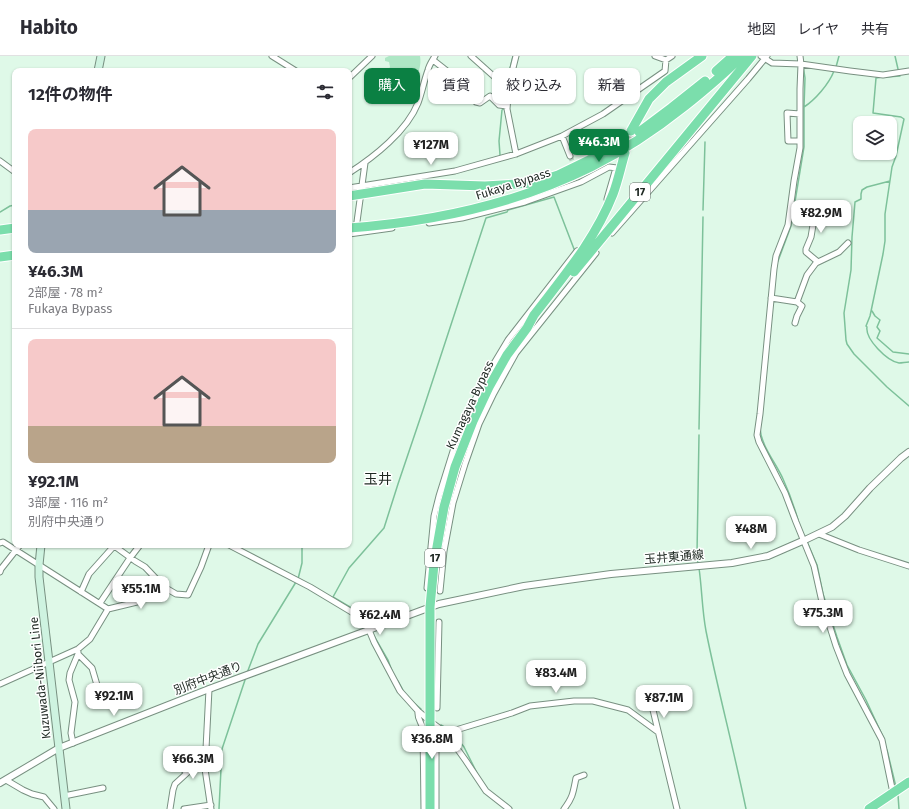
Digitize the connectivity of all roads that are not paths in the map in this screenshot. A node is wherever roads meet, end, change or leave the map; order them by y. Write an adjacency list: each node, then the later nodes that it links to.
1 (101, 56): 17 (main road)
2 (272, 56): 18 (street)
3 (372, 56): 21 (street)
4 (471, 56): 22 (street)
5 (516, 56): 19 (street)
6 (655, 56): 15 (street)
7 (672, 56): 15 (street)
8 (702, 56): 25 (highway)
9 (733, 56): 37 (highway, Fukaya Bypass)
10 (742, 56): 43 (highway, Fukaya Bypass)
11 (752, 56): 44 (highway, 17)
12 (800, 56): 16 (street)
13 (764, 57): 16 (street); 44 (street)
14 (434, 58): 23 (street); 32 (street)
15 (666, 60): 26 (street)
16 (803, 64): 20 (street); 24 (street)
17 (99, 68)
18 (291, 68)
19 (512, 68)
20 (909, 71)
21 (352, 75)
22 (492, 75)
23 (507, 106): 29 (street)
24 (800, 114): 27 (street); 27 (street)
25 (631, 131)
26 (562, 136): 29 (street); 30 (street)
27 (800, 141): 49 (street)
28 (625, 153): 33 (highway, 17)
29 (516, 154): 37 (street)
30 (570, 156)
31 (0, 161): 34 (street)
32 (365, 163): 35 (street); 37 (street)
33 (618, 168): 40 (highway, 17); 43 (street)
34 (12, 170)
35 (352, 171)
36 (352, 188): 37 (street)
37 (361, 190): 38 (highway, Fukaya Bypass); 43 (street)
38 (352, 194)
39 (814, 208): 48 (street)
40 (597, 224): 52 (highway, 17); 53 (street)
41 (12, 228): 42 (highway)
42 (0, 230)
43 (352, 231)
44 (606, 237): 52 (highway, 17); 53 (street)
45 (848, 243): 48 (street)
46 (12, 255): 47 (highway)
47 (0, 256)
48 (818, 262): 50 (street)
49 (772, 298): 50 (street); 57 (street)
50 (797, 302): 51 (street)
51 (795, 324)
52 (527, 328): 53 (highway, Kumagaya Bypass / 17)
53 (473, 420): 55 (highway, Kumagaya Bypass / 17)
54 (909, 452): 56 (street, 玉井東通線)
55 (446, 501): 72 (street); 73 (street); 76 (highway, Kumagaya Bypass / 17)
56 (819, 534): 57 (street, 玉井東通線); 69 (street)
57 (805, 540): 76 (street, 玉井東通線); 101 (street)
58 (0, 542): 66 (street)
59 (18, 548): 66 (street)
60 (41, 548): 68 (main road, Kuzuwada-Niibori Line)
61 (111, 548): 74 (street)
62 (116, 548): 67 (street)
63 (138, 548): 67 (street)
64 (208, 548): 71 (street)
65 (235, 548): 79 (street)
66 (15, 551): 68 (street); 70 (street)
67 (130, 558): 71 (street); 75 (street)
68 (39, 566): 74 (street); 81 (main road, Kuzuwada-Niibori Line)
69 (909, 566)
70 (0, 570)
71 (164, 587): 77 (street)
72 (427, 588)
73 (440, 591)
74 (81, 592): 75 (street)
75 (100, 603): 77 (street)
76 (430, 607): 79 (street, 別府中央通り); 82 (highway, Kumagaya Bypass / 17)
77 (108, 609): 80 (street)
78 (439, 622): 82 (street)
79 (369, 630): 85 (street, 別府中央通り); 88 (street)
80 (78, 652): 81 (street); 84 (street); 92 (street)
81 (49, 662): 83 (street); 94 (main road, Kuzuwada-Niibori Line)
82 (431, 683): 86 (street); 89 (highway, Kumagaya Bypass / 17)
83 (0, 684)
84 (97, 685)
85 (209, 689): 92 (street, 別府中央通り); 103 (street)
86 (437, 708)
87 (654, 710): 90 (street)
88 (418, 711): 89 (street); 109 (street)
89 (431, 722): 91 (street); 98 (highway, Kumagaya Bypass / 17)
90 (658, 732): 91 (street); 114 (street)
91 (446, 733): 112 (street)
92 (73, 743): 94 (street, 別府中央通り)
93 (436, 743): 98 (street)
94 (58, 748): 97 (street, 別府中央通り); 102 (main road, Kuzuwada-Niibori Line)
95 (172, 758): 106 (street)
96 (584, 776): 113 (street)
97 (2, 780): 104 (street)
98 (433, 780): 110 (highway, Kumagaya Bypass / 17); 111 (street)
99 (909, 782): 101 (highway)
100 (103, 788): 102 (street)
101 (895, 791): 115 (highway)
102 (64, 796): 105 (main road, Kuzuwada-Niibori Line)
103 (211, 807): 108 (street)
104 (54, 809)
105 (66, 809)
106 (170, 809)
107 (184, 809): 108 (street)
108 (191, 809)
109 (424, 809)
110 (430, 809)
111 (436, 809)
112 (509, 809)
113 (564, 809)
114 (677, 809)
115 (869, 809)

